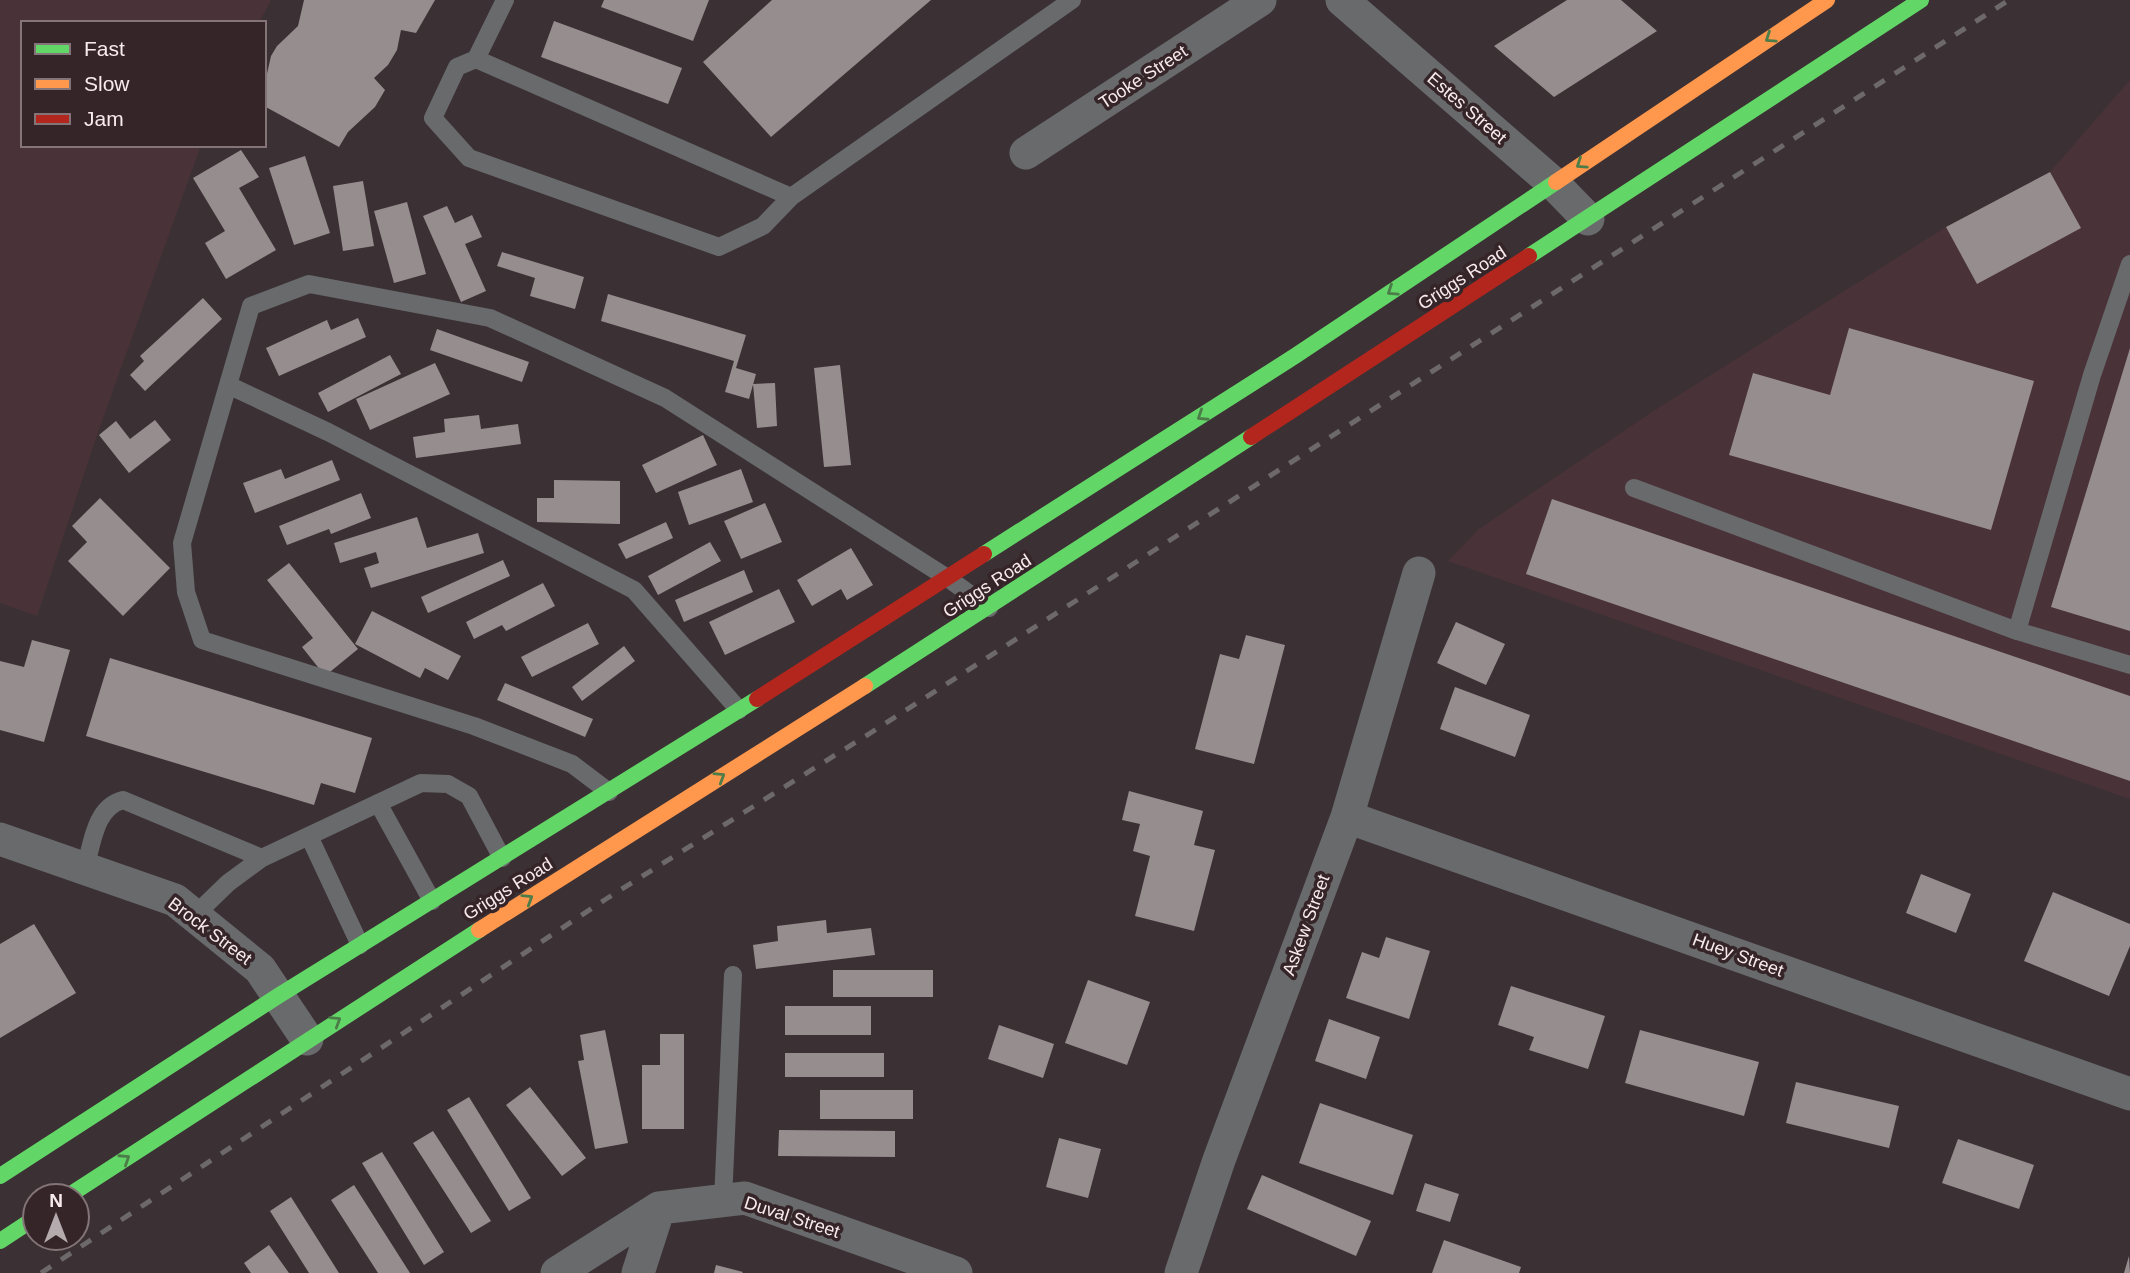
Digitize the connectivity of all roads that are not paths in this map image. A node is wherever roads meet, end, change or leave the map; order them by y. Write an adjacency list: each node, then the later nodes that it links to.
1 (505, 0): 7 (lane)
2 (1072, 0): 10 (lane)
3 (1260, 0): 8 (street, Tooke Street)
4 (1342, 0): 9 (street, Estes Street)
5 (1827, 0): 9 (main road, Griggs Road, one-way to 9)
6 (1921, 0): 11 (main road, Griggs Road)
7 (476, 59): 10 (lane); 10 (lane)
8 (1026, 153)
9 (1553, 183): 11 (street, Estes Street); 16 (main road, Griggs Road, one-way to 16)
10 (791, 197)
11 (1588, 219): 17 (main road, Griggs Road)
12 (2130, 264): 18 (lane)
13 (228, 386): 16 (lane); 20 (lane); 21 (lane)
14 (1634, 488): 18 (lane)
15 (1419, 573): 23 (street, Askew Street)
16 (949, 579): 17 (lane); 20 (main road, Griggs Road)
17 (989, 608): 34 (main road, Griggs Road, one-way to 17)
18 (2017, 631): 19 (lane)
19 (2130, 665)
20 (739, 710): 21 (main road, Griggs Road)
21 (609, 792): 27 (main road, Griggs Road)
22 (378, 803): 24 (lane); 27 (lane); 29 (lane)
23 (1347, 817): 35 (street, Huey Street); 45 (street, Askew Street)
24 (309, 836): 26 (lane); 31 (lane)
25 (0, 839): 28 (street, Brock Street)
26 (262, 858): 28 (lane); 30 (lane)
27 (502, 858): 29 (main road, Griggs Road)
28 (85, 869): 30 (street, Brock Street)
29 (432, 901): 31 (main road, Griggs Road)
30 (195, 915): 33 (street, Brock Street)
31 (360, 944): 33 (main road, Griggs Road)
32 (733, 975): 38 (lane)
33 (278, 996): 34 (street, Brock Street); 36 (main road, Griggs Road)
34 (307, 1039): 37 (main road, Griggs Road, one-way to 34)
35 (2130, 1094)
36 (0, 1176)
37 (89, 1182)
38 (723, 1200): 39 (street, Duval Street); 44 (street, Duval Street)
39 (659, 1208): 42 (street, Duval Street); 43 (street)
40 (21, 1227): 41 (main road)
41 (0, 1241)
42 (557, 1273)
43 (638, 1273)
44 (956, 1273)
45 (1181, 1273)

